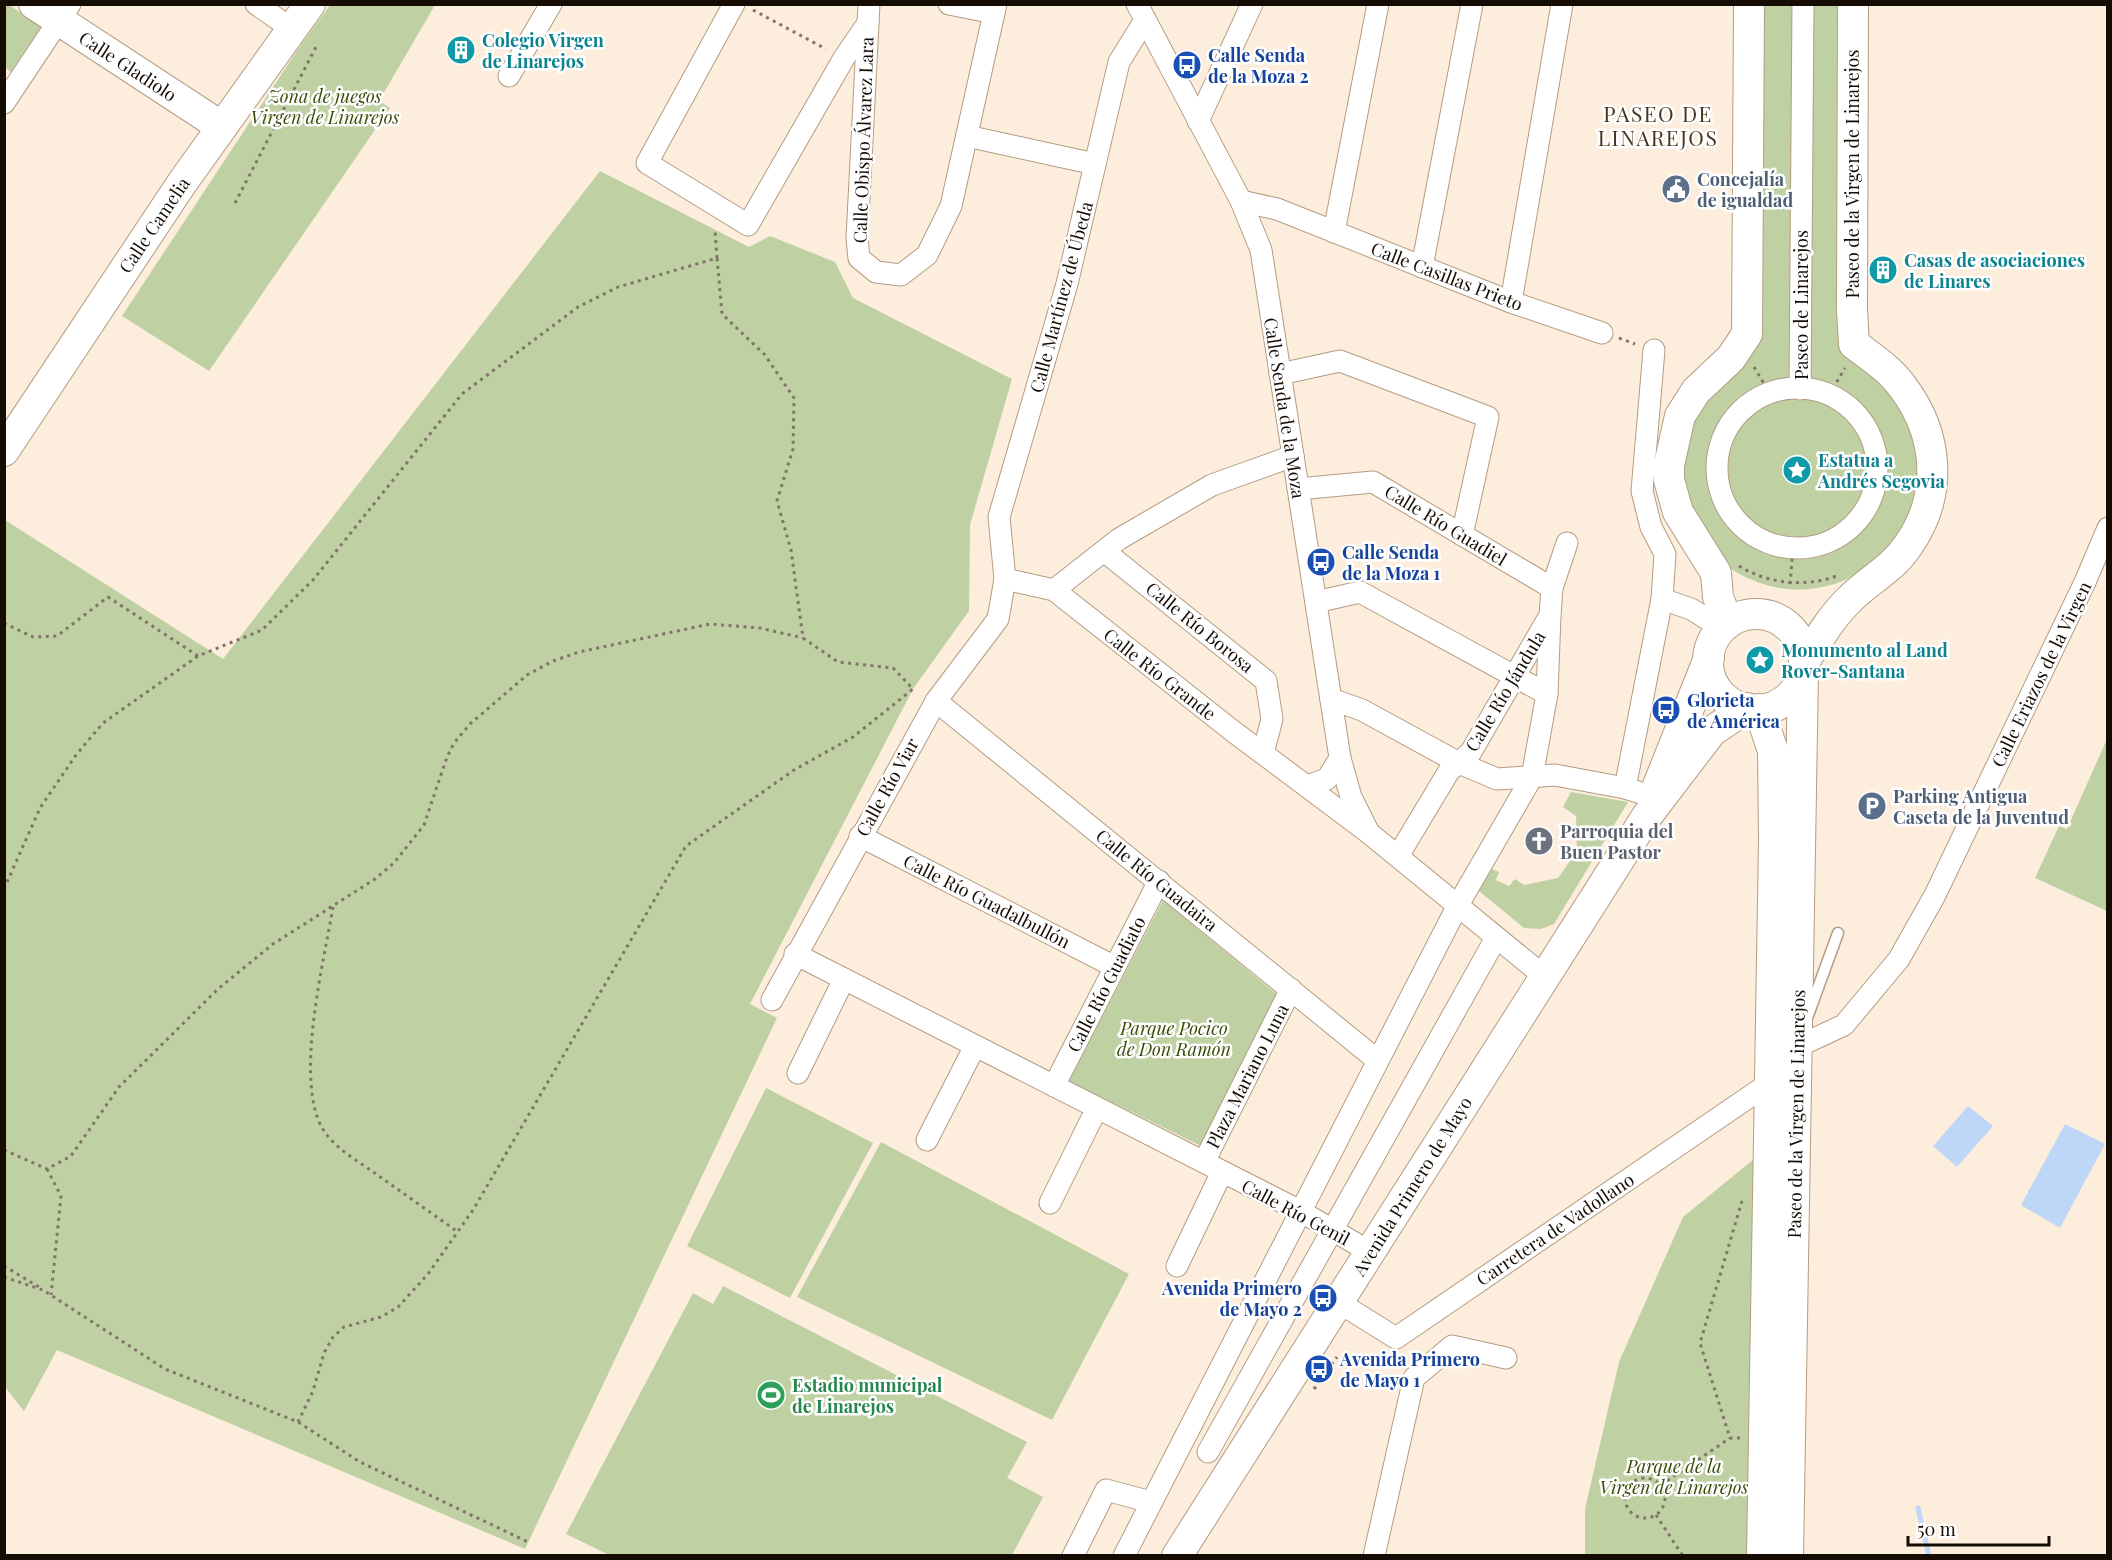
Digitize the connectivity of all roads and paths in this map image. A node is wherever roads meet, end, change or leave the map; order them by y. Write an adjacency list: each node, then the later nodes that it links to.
1 (34, 4): 17 (main road, Calle Gladiolo)
2 (256, 4): 19 (street)
3 (310, 4): 19 (main road, Calle Camelia)
4 (551, 4): 21 (street)
5 (734, 4): 20 (street)
6 (743, 4): 20 (path)
7 (949, 4): 15 (street)
8 (1252, 4): 23 (street)
9 (1378, 4): 30 (street)
10 (1472, 4): 32 (street)
11 (1562, 4): 33 (street)
12 (1749, 4): 60 (main road)
13 (1803, 4): 39 (street, Paseo de Linarejos)
14 (1852, 4): 36 (main road, Paseo de la Virgen de Linarejos)
15 (995, 9): 25 (street, Calle Obispo Álvarez Lara)
16 (1141, 12): 23 (street, Calle Senda de la Moza); 26 (street, Calle Martínez de Úbeda)
17 (65, 13): 22 (street); 24 (main road, Calle Gladiolo)
18 (868, 13): 20 (street); 25 (street, Calle Obispo Álvarez Lara)
19 (305, 37): 24 (main road, Calle Camelia); 28 (path)
20 (844, 58)
21 (509, 76)
22 (4, 104)
23 (1198, 121): 27 (street, Calle Senda de la Moza)
24 (222, 127): 42 (main road, Calle Camelia)
25 (968, 136): 26 (street)
26 (1095, 164): 51 (street, Calle Martínez de Úbeda)
27 (1241, 201): 30 (street, Calle Casillas Prieto); 38 (street, Calle Senda de la Moza)
28 (236, 202)
29 (715, 230): 31 (path)
30 (1334, 232): 32 (street, Calle Casillas Prieto)
31 (717, 258): 61 (path); 62 (path)
32 (1422, 267): 33 (street, Calle Casillas Prieto)
33 (1511, 302): 34 (street, Calle Casillas Prieto)
34 (1602, 333): 35 (path)
35 (1654, 350): 56 (street)
36 (1854, 358): 41 (path); 53 (main road)
37 (1745, 371): 40 (path)
38 (1280, 374): 43 (street, Calle Senda de la Moza); 46 (street)
39 (1800, 390): 40 (street); 41 (street)
40 (1769, 392): 48 (street)
41 (1828, 395): 48 (street)
42 (4, 451)
43 (1293, 456): 44 (street, Calle Senda de la Moza); 49 (street)
44 (1298, 489): 46 (street, Calle Río Guadiel); 57 (street, Calle Senda de la Moza)
45 (2108, 528): 94 (street, Calle Eriazos de la Virgen)
46 (1462, 534): 54 (street, Calle Río Guadiel)
47 (1567, 543): 54 (street, Calle Río Jándula)
48 (1793, 549): 52 (path)
49 (1104, 550): 55 (street); 70 (street, Calle Río Borosa)
50 (1737, 564): 52 (path)
51 (1005, 579): 55 (street, Calle Río Grande); 68 (street, Calle Río Viar)
52 (1790, 584): 53 (path)
53 (1849, 585): 64 (main road)
54 (1552, 588): 58 (street, Calle Río Jándula)
55 (1054, 590): 70 (street, Calle Río Grande)
56 (1662, 599): 60 (street); 75 (street)
57 (1316, 602): 65 (street); 67 (street, Calle Senda de la Moza)
58 (1550, 615): 65 (street, Calle Río Jándula); 66 (street)
59 (4, 623): 62 (path)
60 (1725, 626): 63 (main road); 64 (main road)
61 (803, 638): 83 (path); 106 (path)
62 (198, 656): 81 (path)
63 (1709, 658): 69 (main road); 76 (main road)
64 (1803, 667): 69 (main road); 94 (main road, Paseo de la Virgen de Linarejos)
65 (1515, 677): 66 (street); 72 (street, Calle Río Jándula)
66 (1547, 694): 73 (street)
67 (1331, 699): 71 (street, Calle Senda de la Moza); 72 (street)
68 (936, 701): 78 (street, Calle Río Viar); 80 (street, Calle Río Guadaira)
69 (1753, 709): 76 (main road); 94 (main road, Paseo de la Virgen de Linarejos)
70 (1263, 753): 74 (street, Calle Río Grande)
71 (1340, 758): 74 (street); 77 (street, Calle Senda de la Moza)
72 (1459, 763): 73 (street); 79 (street, Calle Río Jándula)
73 (1532, 777): 75 (street); 82 (street)
74 (1307, 786): 77 (street, Calle Río Grande)
75 (1625, 788): 76 (street)
76 (1650, 807): 88 (main road, Avenida Primero de Mayo)
77 (1369, 833): 79 (street, Calle Río Grande)
78 (860, 836): 86 (street, Calle Río Viar); 87 (street, Calle Río Guadalbullón)
79 (1398, 856): 82 (street, Calle Río Grande)
80 (1159, 881): 87 (street, Calle Río Guadiato); 90 (street, Calle Río Guadaira)
81 (4, 889)
82 (1458, 905): 85 (street, Calle Río Grande); 93 (street)
83 (333, 907): 101 (path); 106 (path)
84 (1838, 933): 94 (lane)
85 (1496, 938): 88 (street, Calle Río Grande); 105 (street, Avenida Primero de Mayo)
86 (795, 954): 89 (street, Calle Río Genil); 91 (street, Calle Río Viar)
87 (1115, 967): 96 (street, Calle Río Guadiato)
88 (1545, 977): 107 (main road, Avenida Primero de Mayo)
89 (844, 979): 92 (street, Calle Río Genil); 95 (street)
90 (1291, 990): 93 (street, Calle Río Guadaira); 100 (street, Plaza Mariano Luna)
91 (772, 1000)
92 (975, 1046): 96 (street, Calle Río Genil); 98 (street)
93 (1377, 1060): 104 (street)
94 (1780, 1062): 113 (street, Carretera de Vadollano); 116 (main road, Paseo de la Virgen de Linarejos); 130 (main road, Paseo de la Virgen de Linarejos)
95 (798, 1073)
96 (1054, 1086): 97 (street, Calle Río Genil)
97 (1097, 1108): 100 (street, Calle Río Genil); 103 (street)
98 (927, 1140)
99 (4, 1150): 101 (path)
100 (1213, 1167): 104 (street, Calle Río Genil); 109 (street, Calle Río Genil)
101 (47, 1169): 112 (path)
102 (1744, 1193): 118 (path)
103 (1050, 1203)
104 (1300, 1211): 105 (street, Calle Río Genil); 117 (street)
105 (1333, 1231): 107 (street, Calle Río Genil); 119 (street, Avenida Primero de Mayo)
106 (458, 1232): 115 (path)
107 (1370, 1252): 113 (main road, Avenida Primero de Mayo)
108 (4, 1266): 111 (path)
109 (1177, 1266)
110 (4, 1277): 111 (path)
111 (43, 1290): 112 (path)
112 (51, 1295): 115 (path)
113 (1338, 1302): 119 (main road, Avenida Primero de Mayo)
114 (1506, 1358): 127 (street)
115 (298, 1422): 123 (path)
116 (1765, 1437): 118 (path); 129 (main road, Paseo de la Virgen de Linarejos)
117 (1184, 1438): 119 (street); 121 (street)
118 (1730, 1438): 120 (path)
119 (1221, 1459): 126 (main road, Avenida Primero de Mayo)
120 (1661, 1485): 122 (path); 122 (path)
121 (1151, 1502): 124 (street); 125 (street)
122 (1656, 1515): 128 (path)
123 (528, 1542)
124 (1073, 1556)
125 (1124, 1556)
126 (1177, 1556)
127 (1374, 1556)
128 (1683, 1556)
129 (1762, 1556)
130 (1788, 1556)

